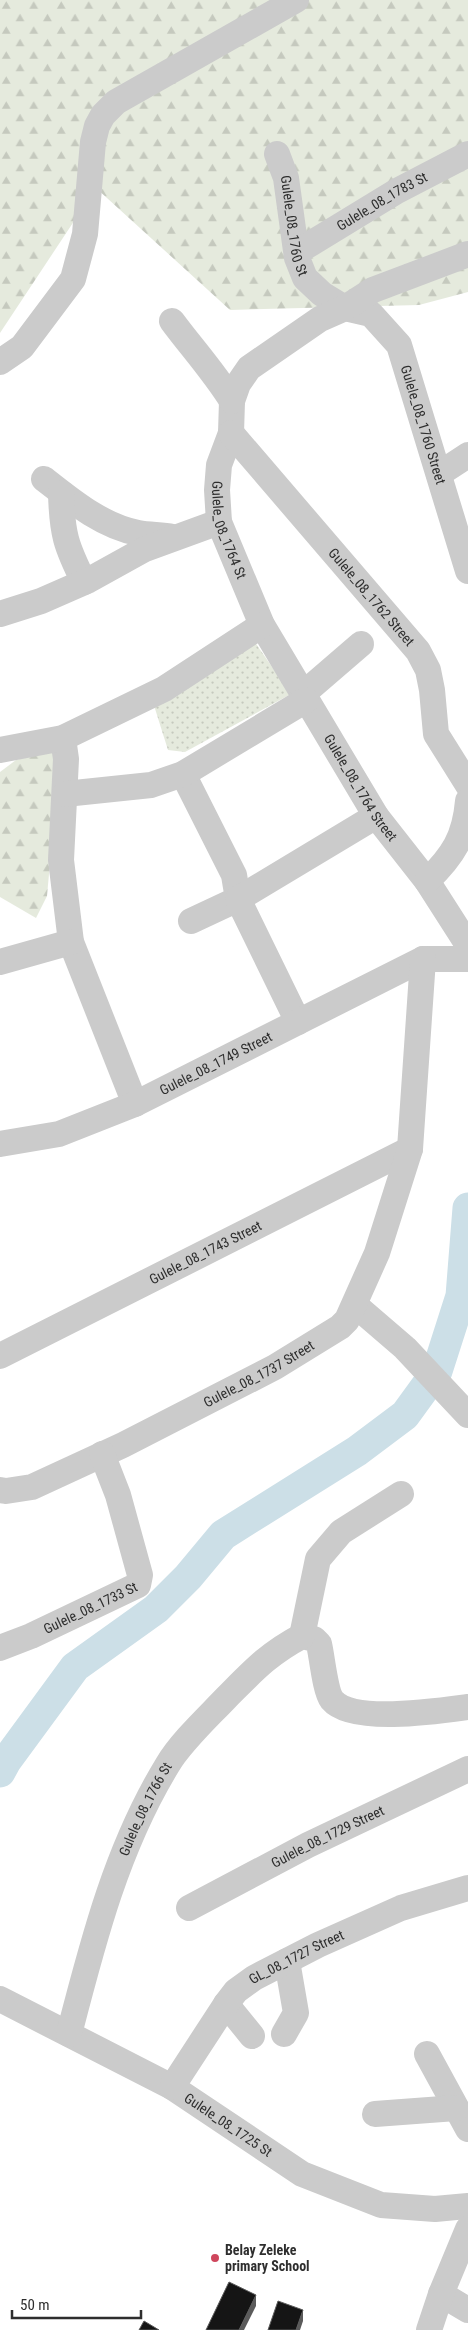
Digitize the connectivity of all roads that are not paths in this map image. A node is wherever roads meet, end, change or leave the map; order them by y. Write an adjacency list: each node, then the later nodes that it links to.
1 (296, 0): 8 (street)
2 (276, 154): 4 (street, Gulele_08_1760 St)
3 (468, 154): 4 (street, Gulele_08_1783 St)
4 (297, 252): 6 (street, Gulele_08_1760 St)
5 (468, 254): 6 (street)
6 (346, 308): 9 (street); 12 (street, Gulele_08_1760 Street)
7 (172, 321): 9 (street)
8 (0, 362)
9 (232, 401): 10 (street, Gulele_08_1764 St)
10 (231, 433): 13 (street, Gulele_08_1764 St); 25 (street, Gulele_08_1762 Street)
11 (468, 455): 12 (street)
12 (439, 474): 14 (street, Gulele_08_1760 Street)
13 (219, 522): 15 (street); 19 (street, Gulele_08_1764 St)
14 (463, 536): 16 (street, Gulele_08_1760 Street)
15 (178, 537): 17 (street); 17 (street)
16 (468, 570)
17 (84, 582): 18 (street)
18 (0, 614)
19 (262, 625): 21 (street, Gulele_08_1764 Street); 22 (street)
20 (361, 644): 21 (street)
21 (304, 697): 24 (street); 28 (street, Gulele_08_1764 Street)
22 (63, 738): 23 (street); 26 (street)
23 (0, 750)
24 (183, 774): 26 (street); 30 (street)
25 (468, 785)
26 (65, 794): 32 (street)
27 (468, 801): 29 (street)
28 (376, 816): 29 (street, Gulele_08_1764 Street); 30 (street)
29 (427, 881): 33 (street, Gulele_08_1764 Street)
30 (238, 898): 31 (street); 37 (street)
31 (191, 921)
32 (71, 942): 36 (street); 38 (street)
33 (468, 945)
34 (423, 959): 35 (street); 37 (street, Gulele_08_1749 Street); 40 (street, Gulele_08_1737 Street)
35 (468, 960)
36 (0, 962)
37 (298, 1022): 38 (street, Gulele_08_1749 Street)
38 (135, 1104): 39 (street, Gulele_08_1749 Street)
39 (0, 1144)
40 (410, 1149): 41 (street, Gulele_08_1737 Street); 42 (street, Gulele_08_1743 Street)
41 (355, 1305): 43 (street); 44 (street, Gulele_08_1737 Street)
42 (0, 1356)
43 (462, 1408)
44 (102, 1454): 45 (street, Gulele_08_1737 Street); 48 (street, Gulele_08_1733 St)
45 (0, 1490)
46 (402, 1494): 47 (street)
47 (302, 1636): 49 (street); 56 (street, Gulele_08_1766 St)
48 (0, 1648)
49 (468, 1707)
50 (468, 1769): 52 (street, Gulele_08_1729 Street)
51 (468, 1888): 53 (street, GL_08_1727 Street)
52 (189, 1908)
53 (286, 1961): 55 (street, GL_08_1727 Street); 57 (street)
54 (0, 1999): 56 (street, Gulele_08_1725 St)
55 (226, 2004): 58 (street); 60 (street, GL_08_1727 Street)
56 (69, 2034): 60 (street, Gulele_08_1725 St)
57 (284, 2034)
58 (252, 2036)
59 (427, 2054): 62 (street)
60 (172, 2086): 63 (street, Gulele_08_1725 St)
61 (375, 2114): 62 (street)
62 (462, 2119)
63 (468, 2206)
64 (468, 2229): 65 (street)
65 (440, 2294): 66 (street); 67 (street)
66 (468, 2310)
67 (428, 2330)

